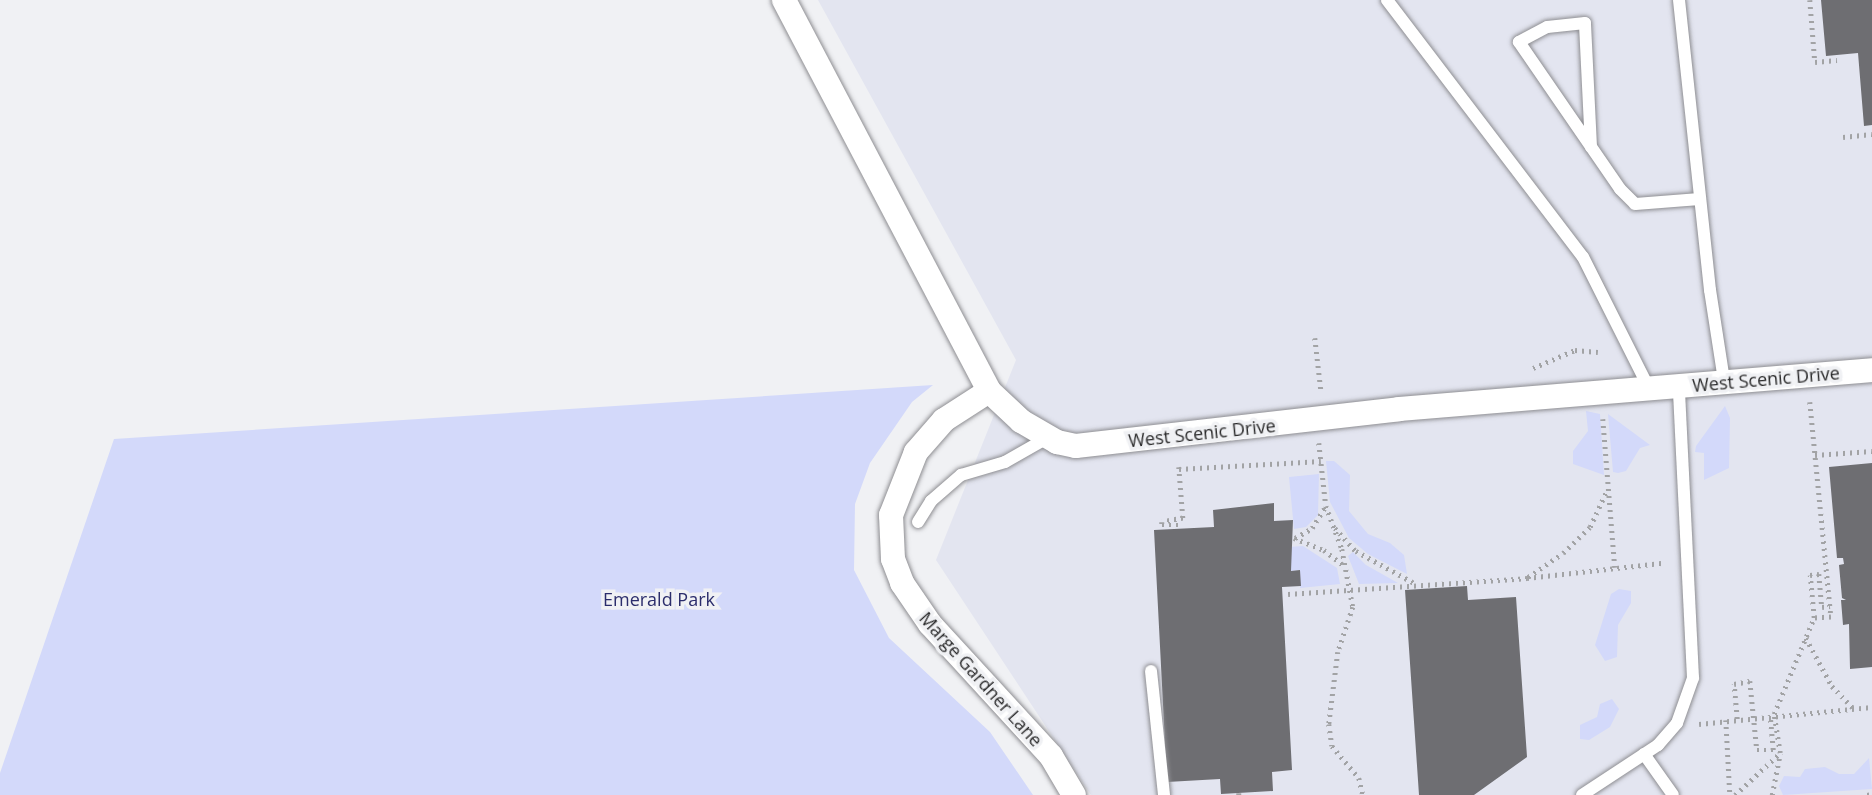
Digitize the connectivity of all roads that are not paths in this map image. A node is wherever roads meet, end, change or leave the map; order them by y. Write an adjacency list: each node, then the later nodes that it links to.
1 (784, 0): 10 (street, West Scenic Drive)
2 (1387, 0): 9 (lane)
3 (1679, 0): 5 (lane)
4 (1591, 147): 4 (lane); 5 (lane)
5 (1700, 200): 7 (lane)
6 (1872, 370): 7 (street, West Scenic Drive)
7 (1724, 380): 8 (street, West Scenic Drive)
8 (1679, 387): 9 (street, West Scenic Drive); 14 (lane)
9 (1651, 390): 11 (street, West Scenic Drive)
10 (989, 391): 11 (street, West Scenic Drive); 15 (street, Marge Gardner Lane)
11 (1049, 437): 12 (lane)
12 (918, 523)
13 (1151, 671): 16 (lane)
14 (1644, 754): 17 (lane); 18 (lane)
15 (1074, 795)
16 (1164, 795)
17 (1582, 795)
18 (1673, 795)

